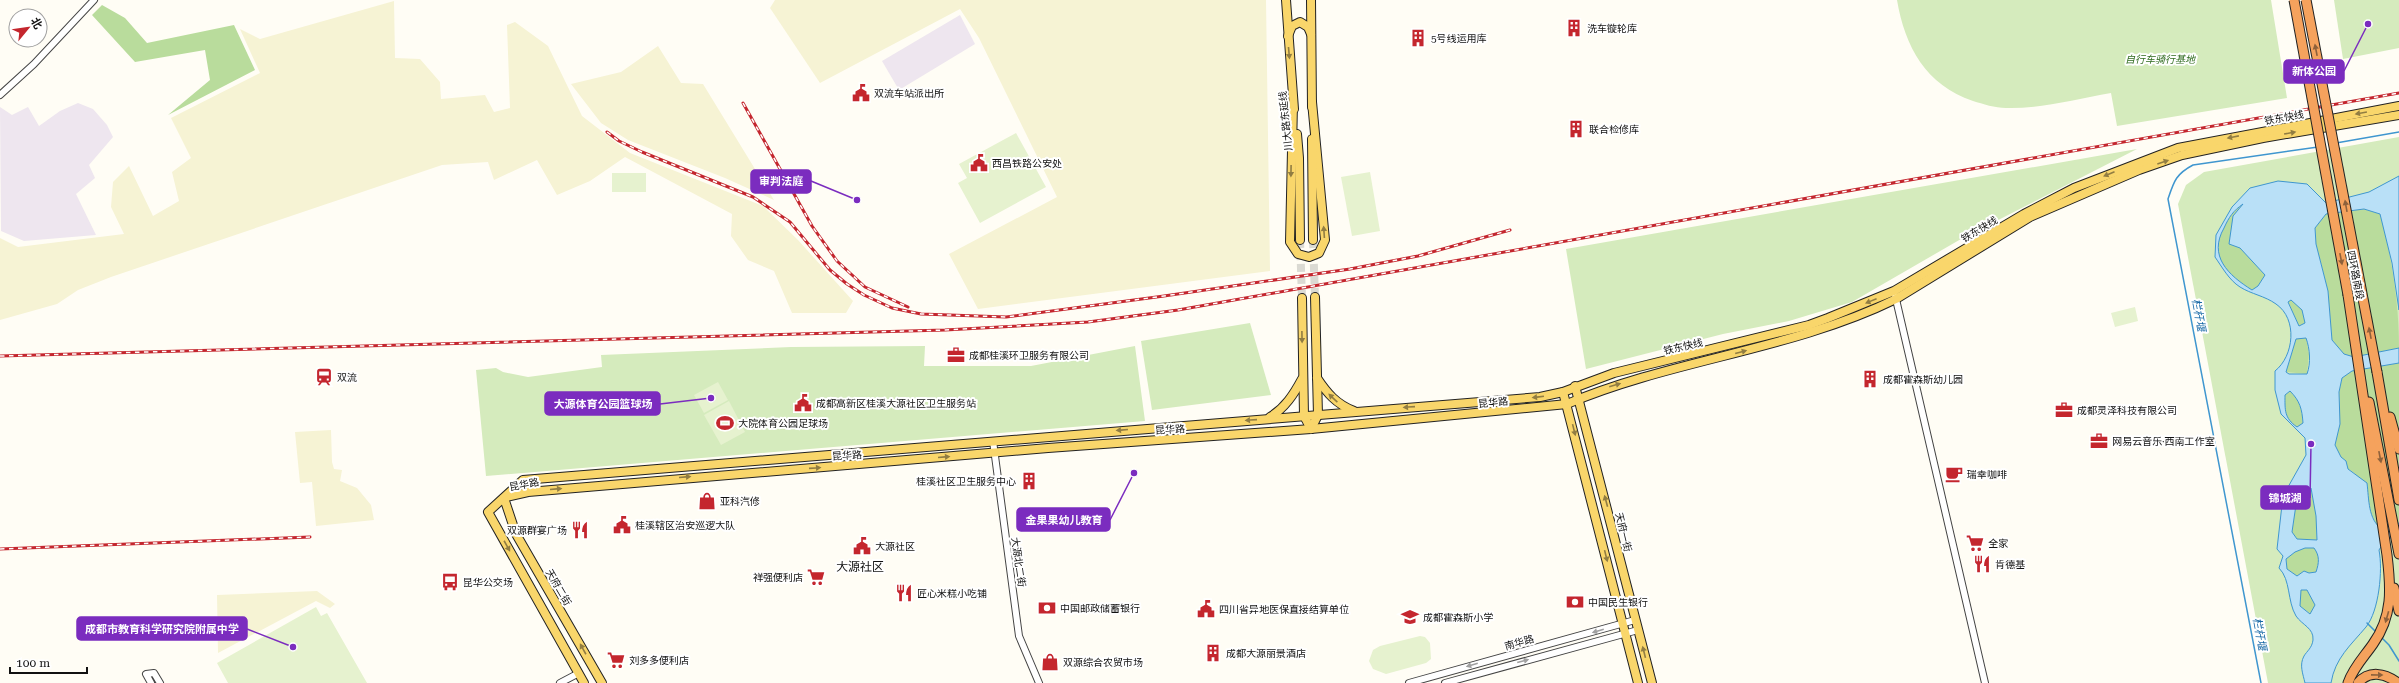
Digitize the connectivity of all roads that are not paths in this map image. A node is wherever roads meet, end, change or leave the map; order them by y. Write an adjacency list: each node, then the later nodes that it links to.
1 (94, 0): 8 (street)
2 (1286, 0): 7 (main road, 川大路东延线)
3 (1311, 0): 6 (main road)
4 (2294, 0): 16 (highway, 四环路南段, one-way to 16, bridge)
5 (2306, 0): 19 (highway, 四环路南段, one-way to 5, bridge)
6 (1312, 35): 7 (main road); 9 (main road)
7 (1287, 38): 10 (main road, 川大路东延线, one-way to 10)
8 (0, 95)
9 (1312, 102): 10 (main road, one-way to 9); 14 (main road)
10 (1293, 104): 13 (main road, 川大路东延线)
11 (2399, 106): 15 (main road, 铁东快线, one-way to 15)
12 (2399, 115): 15 (main road, 铁东快线, one-way to 12)
13 (1300, 240)
14 (1313, 240)
15 (1895, 295): 22 (main road, 铁东快线, one-way to 22); 24 (main road, 铁东快线, one-way to 15); 54 (street)
16 (2348, 295): 36 (highway, 四环路南段, one-way to 36); 37 (highway)
17 (1314, 297): 20 (main road)
18 (1302, 298): 21 (main road, one-way to 21)
19 (2377, 372): 32 (highway); 35 (highway, 四环路南段)
20 (1316, 378): 26 (main road, one-way to 20); 27 (main road)
21 (1303, 379): 28 (main road); 29 (main road)
22 (1575, 386): 23 (main road, 昆华路); 24 (main road, 天府一街)
23 (1563, 392): 25 (main road); 26 (main road, 昆华路, one-way to 26)
24 (1579, 399): 25 (main road, 昆华路); 39 (main road, 天府一街, one-way to 24)
25 (1568, 404): 30 (main road, 昆华路); 40 (main road, one-way to 40)
26 (1355, 411): 27 (main road, 昆华路)
27 (1318, 415): 28 (main road, 昆华路); 30 (main road)
28 (1304, 416): 29 (main road, 昆华路); 30 (main road)
29 (1268, 419): 31 (main road, 昆华路, one-way to 31)
30 (1311, 429): 33 (main road, 昆华路)
31 (993, 441): 33 (street, 大源北二街); 34 (main road, 昆华路)
32 (2399, 449)
33 (994, 453): 34 (main road, 昆华路, one-way to 33); 49 (street, 大源北二街)
34 (504, 498): 43 (main road, one-way to 43); 48 (main road, 天府二街, one-way to 34)
35 (2399, 500)
36 (2399, 554)
37 (2387, 555): 38 (highway); 55 (highway, one-way to 55)
38 (2399, 611)
39 (1635, 620): 40 (street, 南华路); 41 (main road, 天府一街)
40 (1623, 624): 42 (main road); 50 (street, 南华路, one-way to 50)
41 (1638, 630): 42 (street); 53 (main road, 天府一街, one-way to 41)
42 (1625, 633): 51 (street, one-way to 42); 52 (main road)
43 (579, 673): 44 (main road); 47 (street)
44 (582, 682)
45 (151, 683): 46 (street)
46 (160, 683)
47 (560, 683)
48 (602, 683)
49 (1039, 683)
50 (1409, 683)
51 (1445, 683)
52 (1638, 683)
53 (1652, 683)
54 (1985, 683)
55 (2348, 683)
56 (2358, 683): 57 (highway, one-way to 57)
57 (2398, 683)

